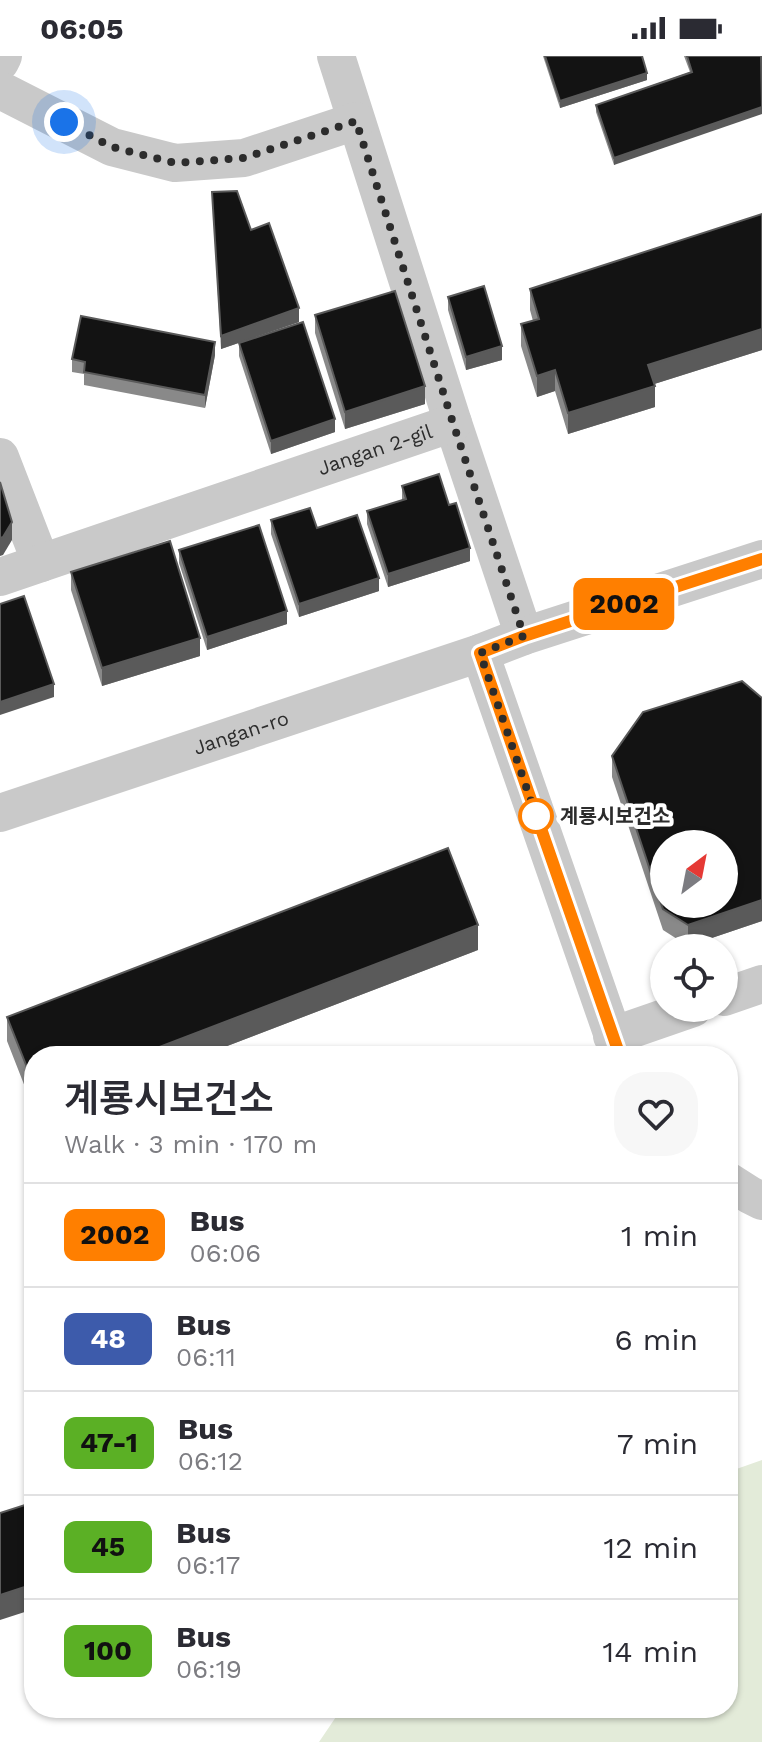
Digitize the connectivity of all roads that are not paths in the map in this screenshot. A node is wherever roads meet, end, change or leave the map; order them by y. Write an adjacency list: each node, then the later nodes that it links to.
1 (3, 56): 3 (street)
2 (336, 56): 5 (street, Jangan 2-gil)
3 (0, 62)
4 (0, 90): 5 (street)
5 (356, 121): 6 (street, Jangan 2-gil)
6 (453, 423): 9 (street, Jangan 2-gil); 11 (street)
7 (0, 457): 9 (street)
8 (762, 559): 11 (street, Jangan-ro)
9 (41, 563): 10 (street, Jangan 2-gil)
10 (0, 577)
11 (524, 636): 12 (street, Jangan-ro)
12 (480, 653): 13 (street, Jangan-ro); 17 (street)
13 (0, 813)
14 (762, 984): 15 (street)
15 (738, 992)
16 (665, 1022): 17 (street)
17 (616, 1046)
18 (738, 1187): 19 (street)
19 (762, 1201)

